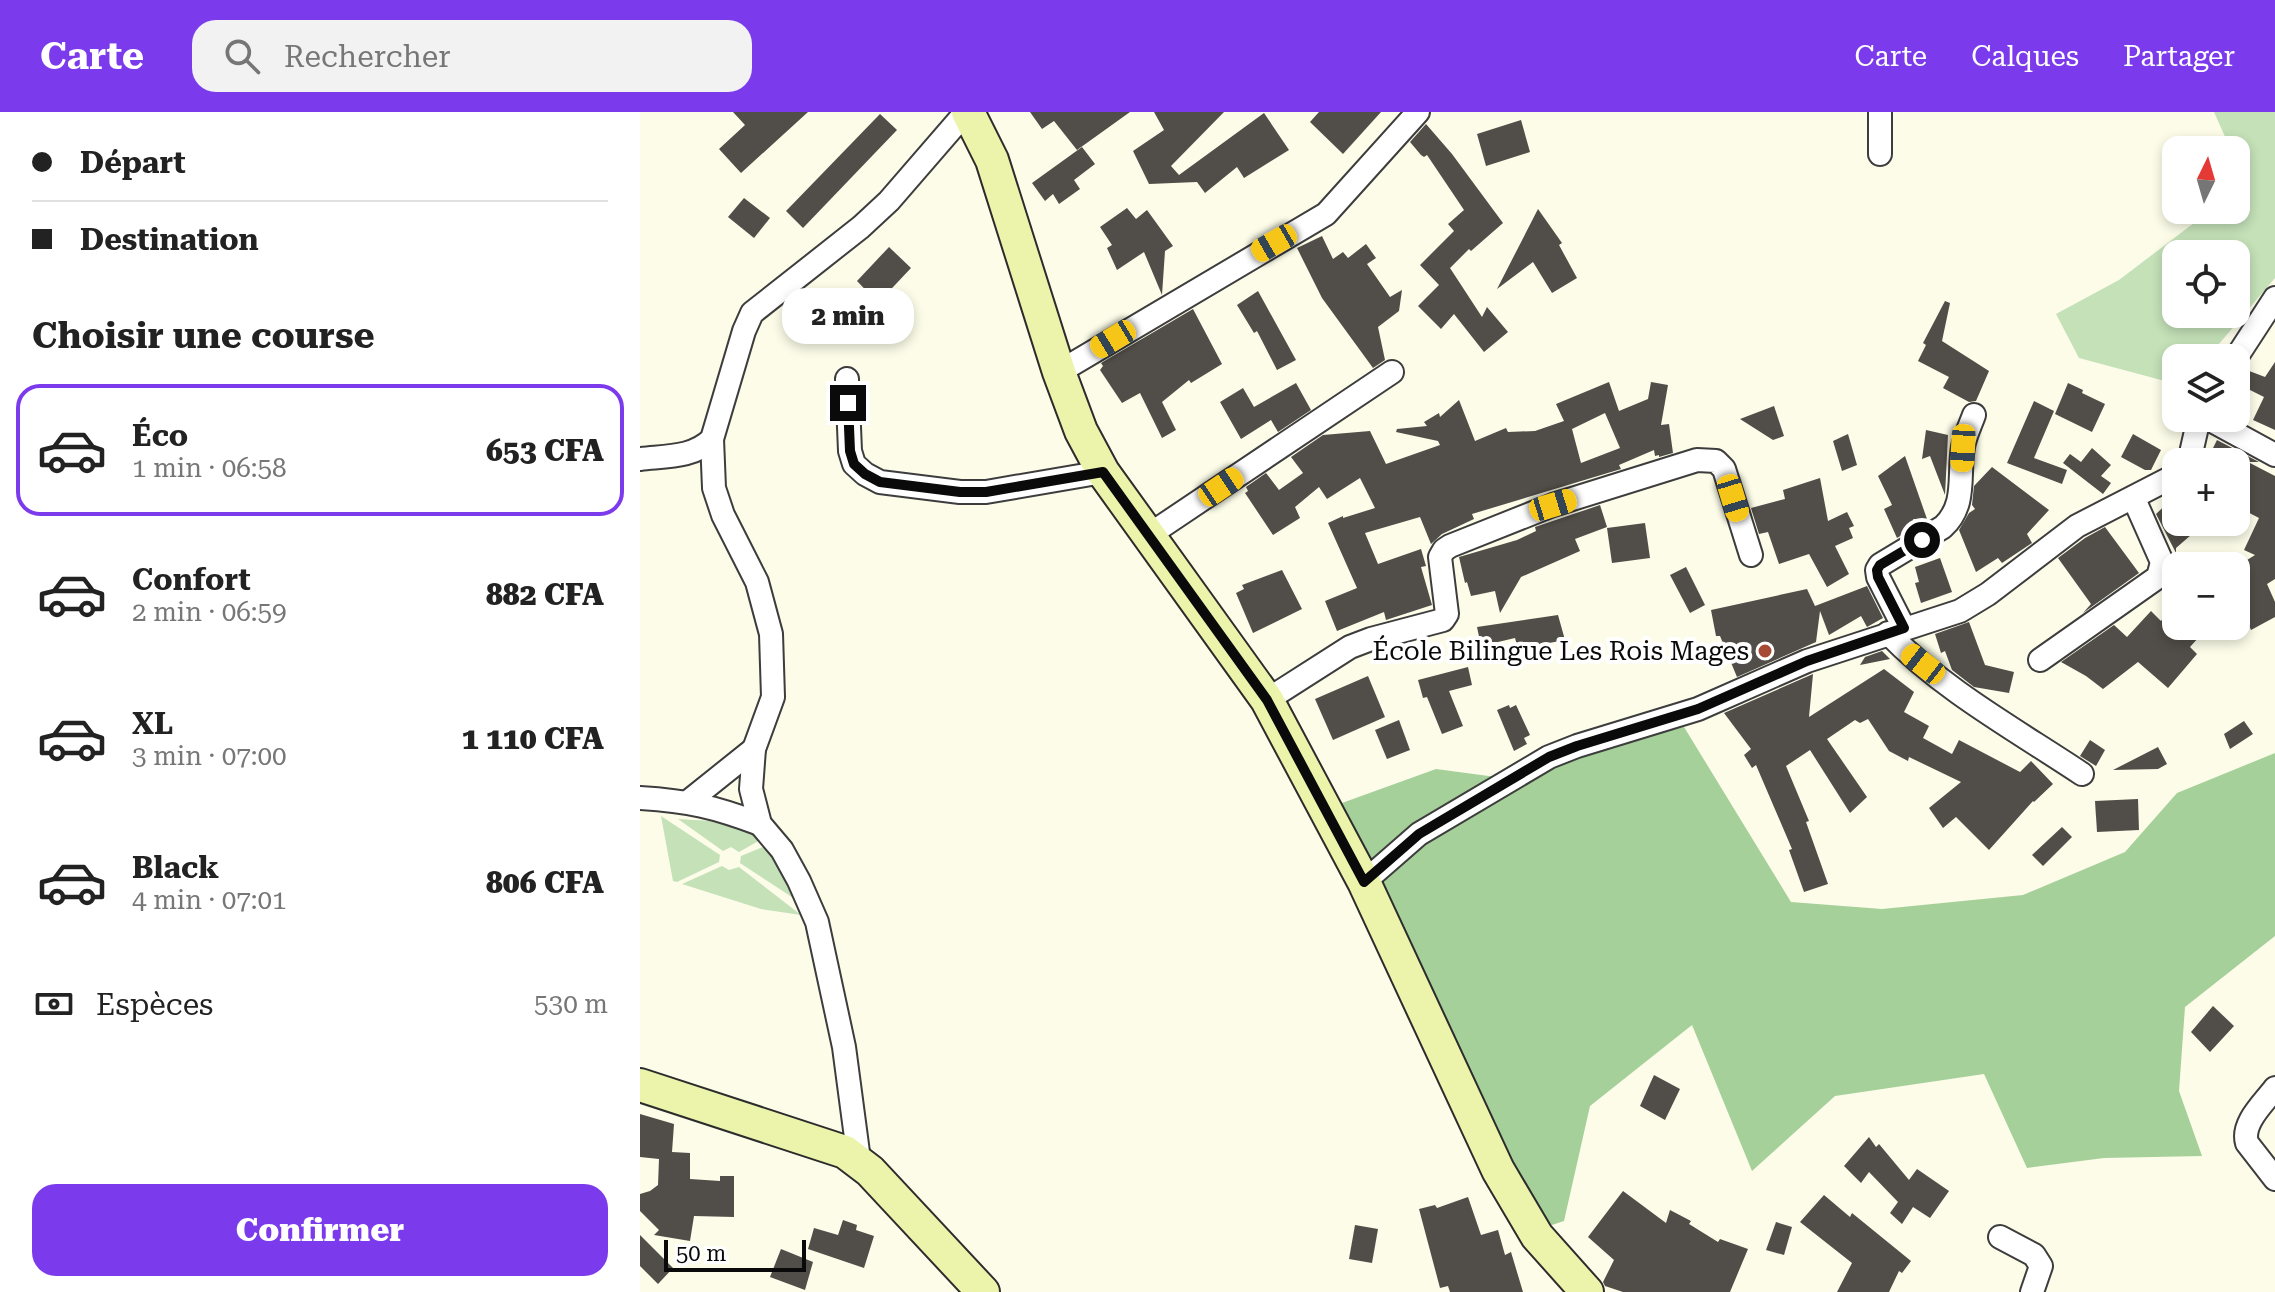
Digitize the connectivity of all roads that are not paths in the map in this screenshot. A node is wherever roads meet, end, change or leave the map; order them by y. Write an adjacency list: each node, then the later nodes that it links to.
1 (967, 112): 7 (main road); 12 (street)
2 (1418, 112): 7 (street)
3 (1880, 112): 4 (street)
4 (1880, 154)
5 (2275, 298): 6 (street)
6 (2245, 344)
7 (1059, 372): 15 (main road)
8 (1392, 372): 18 (street)
9 (847, 379): 15 (street)
10 (1974, 415): 20 (street)
11 (2233, 432): 13 (street)
12 (712, 439): 14 (street); 23 (street)
13 (2275, 455)
14 (640, 459)
15 (1103, 472): 18 (main road)
16 (2162, 483): 17 (street)
17 (2134, 499): 20 (street); 21 (street)
18 (1149, 535): 22 (main road)
19 (1751, 555): 22 (street)
20 (1896, 630): 24 (street); 28 (street)
21 (2040, 660)
22 (1267, 700): 28 (main road)
23 (754, 749): 26 (street); 27 (street)
24 (2082, 774)
25 (640, 798): 26 (street)
26 (689, 801): 27 (street)
27 (760, 824): 31 (street)
28 (1364, 882): 35 (main road)
29 (640, 1085): 31 (main road)
30 (2275, 1088): 32 (street)
31 (859, 1160): 34 (main road)
32 (2275, 1179)
33 (2000, 1237): 36 (street)
34 (983, 1292)
35 (1587, 1292)
36 (2032, 1292)

